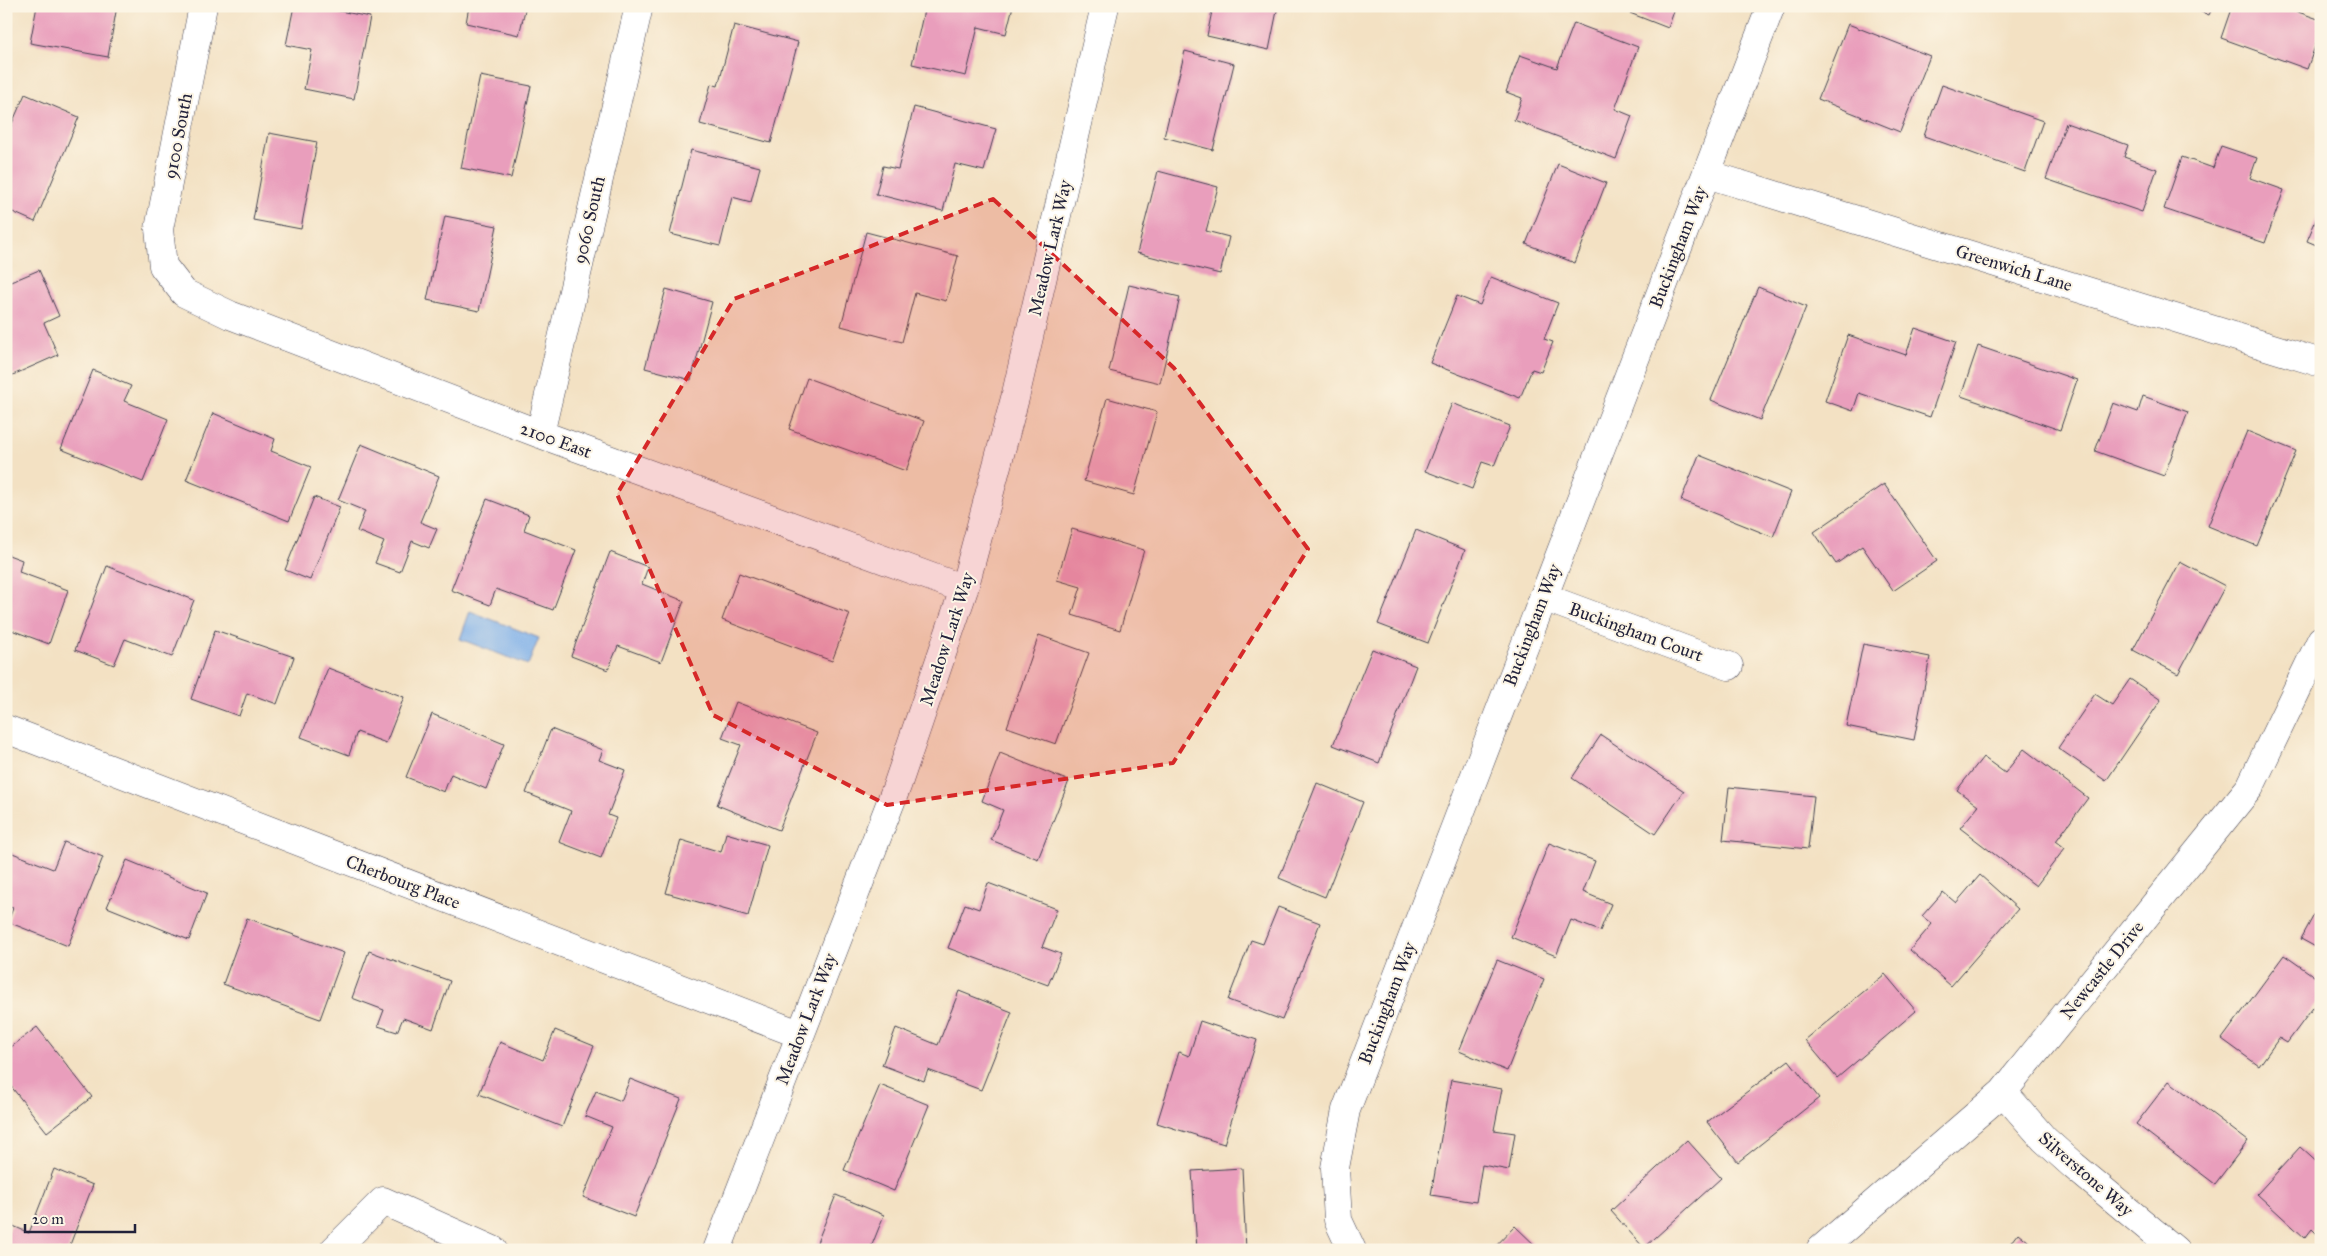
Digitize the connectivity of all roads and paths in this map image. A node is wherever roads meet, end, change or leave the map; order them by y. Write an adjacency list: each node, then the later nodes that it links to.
1 (203, 6): 6 (street, 9100 South)
2 (639, 6): 8 (street, 9060 South)
3 (1105, 6): 9 (street, Meadow Lark Way)
4 (1770, 6): 5 (street, Buckingham Way)
5 (1707, 174): 7 (street, Greenwich Lane); 10 (street, Buckingham Way)
6 (163, 266): 8 (street, 2100 East)
7 (2321, 363)
8 (540, 434): 9 (street, 2100 East)
9 (964, 589): 14 (street, Meadow Lark Way)
10 (1543, 597): 12 (street, Buckingham Court); 19 (street, Buckingham Way)
11 (2321, 640): 15 (street, Newcastle Drive)
12 (1729, 666)
13 (6, 729): 14 (street, Cherbourg Place)
14 (799, 1034): 18 (street, Meadow Lark Way)
15 (2003, 1092): 20 (street, Newcastle Drive); 21 (street, Silverstone Way)
16 (334, 1250): 17 (street)
17 (493, 1250)
18 (717, 1250)
19 (1352, 1250)
20 (1820, 1250)
21 (2175, 1250)

